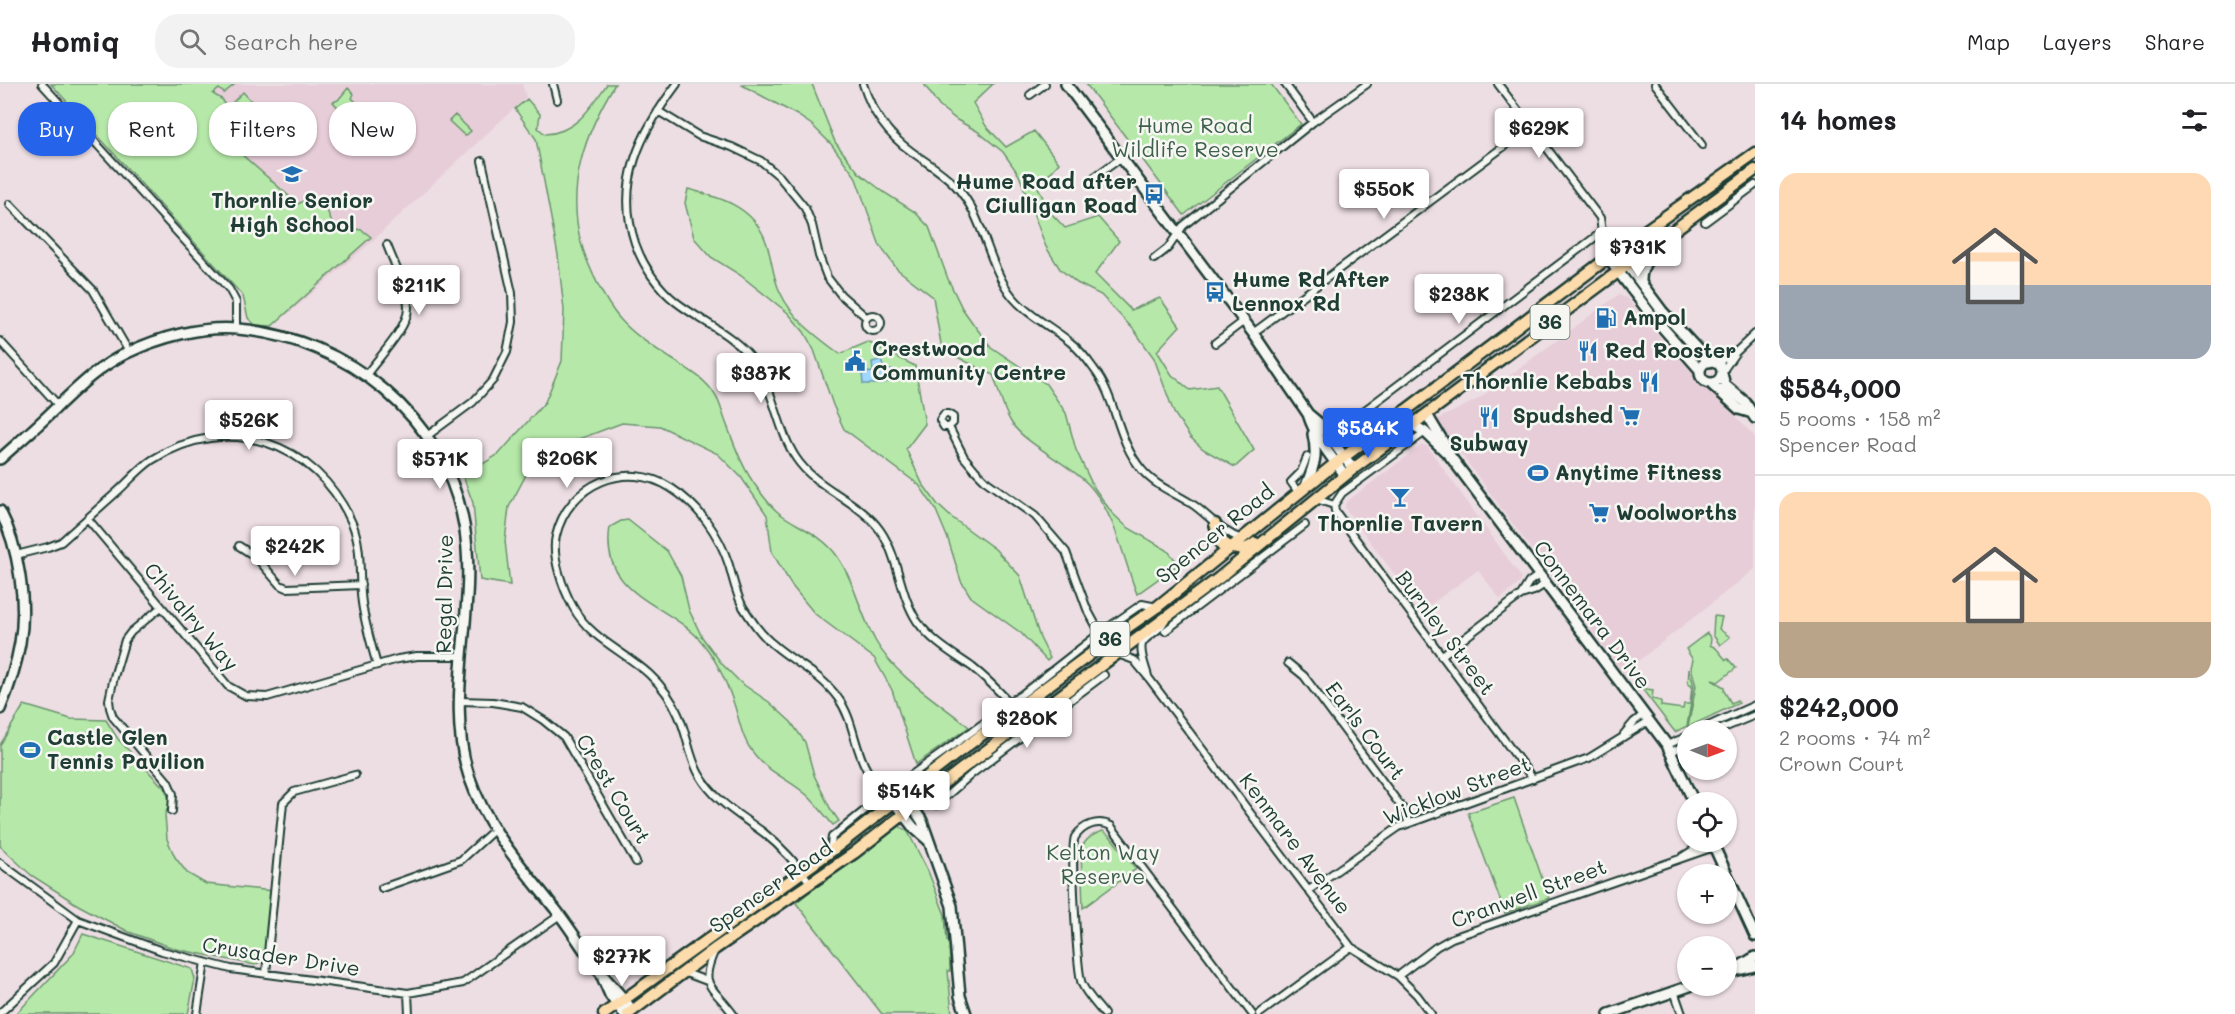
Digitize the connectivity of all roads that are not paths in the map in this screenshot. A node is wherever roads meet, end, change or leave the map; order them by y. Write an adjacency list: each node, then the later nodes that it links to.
1 (42, 84): 34 (street)
2 (553, 84): 12 (street)
3 (677, 84): 13 (street)
4 (863, 84): 70 (street)
5 (1045, 84): 11 (street)
6 (1066, 84): 18 (street)
7 (1284, 84): 14 (street)
8 (1367, 84): 14 (street)
9 (1498, 84): 15 (street)
10 (1655, 84): 16 (street)
11 (1030, 95)
12 (556, 100)
13 (658, 111): 32 (street); 97 (street)
14 (1313, 122): 26 (street)
15 (1530, 128): 36 (street); 59 (street)
16 (1702, 145)
17 (1755, 153): 28 (main road, Spencer Road / 36)
18 (1121, 158): 21 (street); 26 (street)
19 (482, 161): 58 (street)
20 (1755, 170): 25 (main road, Spencer Road / 36)
21 (1093, 178)
22 (1755, 185): 24 (street)
23 (10, 204): 42 (street)
24 (1705, 222)
25 (1672, 230): 30 (main road, Spencer Road / 36); 31 (street)
26 (1178, 234): 29 (street); 33 (street)
27 (387, 245): 47 (street)
28 (1612, 255): 30 (street); 49 (main road, Spencer Road / 36)
29 (1154, 259)
30 (1622, 269): 31 (street); 40 (street); 41 (main road, Spencer Road / 36)
31 (1641, 283): 35 (street)
32 (866, 317)
33 (1244, 321): 36 (street); 39 (street)
34 (236, 329): 42 (street, Regal Drive); 47 (street, Regal Drive)
35 (1680, 330): 40 (street); 44 (street)
36 (1253, 333): 51 (street)
37 (1755, 334): 43 (street)
38 (0, 341): 50 (street)
39 (1215, 343)
40 (1676, 343): 45 (street)
41 (1518, 346): 49 (main road); 52 (main road, Spencer Road / 36)
42 (129, 352): 50 (street, Regal Drive)
43 (1736, 352): 44 (street); 46 (street)
44 (1712, 362): 45 (street); 46 (street)
45 (1700, 370): 48 (street)
46 (1722, 373): 48 (street); 53 (street)
47 (366, 375): 58 (street, Regal Drive)
48 (1711, 384): 53 (street)
49 (1433, 391): 63 (main road, Spencer Road / 36)
50 (59, 406): 62 (street, Regal Drive)
51 (1308, 414): 55 (street); 59 (street)
52 (1427, 414): 54 (main road, Spencer Road / 36); 60 (street, Connemara Drive)
53 (1752, 415)
54 (1413, 425): 57 (street, Connemara Drive); 64 (main road, Spencer Road / 36)
55 (1311, 426): 63 (street); 65 (street)
56 (949, 427): 86 (street)
57 (1425, 432): 60 (street, Connemara Drive); 67 (street)
58 (427, 436): 88 (street, Regal Drive)
59 (1329, 437): 63 (street)
60 (1450, 456): 77 (street, Connemara Drive)
61 (1307, 457): 65 (street, Spencer Road)
62 (0, 459)
63 (1340, 460): 64 (street); 65 (main road, Spencer Road / 36)
64 (1349, 472): 66 (main road, Spencer Road / 36)
65 (1302, 489): 72 (main road, Spencer Road / 36)
66 (1316, 500): 67 (street); 75 (main road); 81 (main road, Spencer Road / 36)
67 (1334, 505): 89 (street, Burnley Street)
68 (0, 511): 76 (street)
69 (88, 519): 76 (street); 79 (street); 83 (street, Chivalry Way)
70 (1215, 524): 72 (street); 73 (main road)
71 (1305, 525): 81 (street, Spencer Road)
72 (1242, 539): 75 (main road, Spencer Road / 36)
73 (1221, 541): 75 (main road); 82 (main road)
74 (239, 546): 79 (street)
75 (1232, 548): 82 (main road, Spencer Road / 36)
76 (16, 555): 99 (street)
77 (1539, 575): 78 (street, Connemara Drive); 80 (street)
78 (1545, 584): 80 (street); 101 (street, Connemara Drive)
79 (361, 585): 91 (street)
80 (1521, 595): 89 (street)
81 (1203, 596): 84 (main road, Spencer Road / 36); 85 (street, Spencer Road); 86 (main road)
82 (1170, 597): 86 (main road, Spencer Road / 36)
83 (160, 608): 91 (street, Chivalry Way); 116 (street)
84 (1167, 616): 87 (main road, Spencer Road / 36); 93 (street, Kenmare Avenue)
85 (1165, 631)
86 (1104, 637): 97 (street, Spencer Road); 112 (main road, Spencer Road / 36)
87 (1117, 654): 93 (street, Kenmare Avenue); 94 (main road, Spencer Road / 36)
88 (463, 656): 91 (street, Chivalry Way); 96 (street, Regal Drive)
89 (1441, 656): 109 (street, Burnley Street)
90 (1288, 663): 118 (street, Earls Court)
91 (377, 665)
92 (1104, 675): 95 (street, Spencer Road)
93 (1148, 677): 129 (street, Kenmare Avenue)
94 (1079, 681): 95 (street); 107 (main road, Spencer Road / 36)
95 (1077, 696): 107 (street, Spencer Road)
96 (460, 701): 119 (street, Regal Drive); 124 (street, Crest Court)
97 (1008, 702): 111 (street, Spencer Road)
98 (1755, 705): 102 (street)
99 (0, 709)
100 (1755, 715): 103 (street)
101 (1646, 718): 106 (street, Connemara Drive); 109 (street, Wicklow Street)
102 (1721, 720)
103 (1737, 722)
104 (1677, 744): 106 (street)
105 (1677, 747): 106 (street)
106 (1669, 749): 110 (street, Connemara Drive)
107 (968, 770): 114 (street, Spencer Road); 115 (main road, Spencer Road / 36)
108 (355, 775): 143 (street)
109 (1533, 779): 118 (street, Wicklow Street)
110 (1689, 792)
111 (885, 794): 121 (street, Spencer Road); 126 (street)
112 (904, 794): 113 (main road, Spencer Road / 36); 115 (street)
113 (894, 801): 117 (street); 121 (main road, Spencer Road / 36)
114 (936, 806)
115 (913, 807): 117 (main road, Spencer Road / 36); 120 (street)
116 (172, 811)
117 (904, 815): 120 (street); 127 (main road, Spencer Road / 36)
118 (1409, 823): 129 (street, Wicklow Street)
119 (494, 830): 128 (street); 131 (street, Regal Drive)
120 (928, 840): 156 (street)
121 (830, 852): 126 (main road, Spencer Road / 36)
122 (1696, 852): 144 (street, Cranwell Street)
123 (1715, 852): 133 (street)
124 (636, 862)
125 (1, 867): 132 (street, Crusader Drive)
126 (802, 871): 127 (street); 135 (main road, Spencer Road / 36)
127 (811, 884): 130 (main road, Spencer Road / 36)
128 (382, 888)
129 (1309, 890): 134 (street, Kenmare Avenue)
130 (766, 914): 135 (main road); 136 (main road, Spencer Road / 36)
131 (560, 915): 148 (street, Crusader Drive); 149 (street, Regal Drive)
132 (78, 920): 138 (street, Crusader Drive); 150 (street)
133 (1755, 936)
134 (1351, 947): 144 (street, Kenmare Avenue); 159 (street)
135 (695, 948): 149 (main road, Spencer Road / 36)
136 (716, 948): 142 (main road, Spencer Road / 36); 145 (street)
137 (1755, 957): 140 (street)
138 (205, 962): 143 (street, Crusader Drive); 152 (street)
139 (1755, 966): 141 (street)
140 (1737, 968)
141 (1737, 970)
142 (683, 972): 145 (street); 151 (main road, Spencer Road / 36)
143 (266, 974): 148 (street, Crusader Drive)
144 (1398, 976): 160 (street, Kenmare Avenue)
145 (707, 981): 155 (street)
146 (1677, 990): 147 (street)
147 (1674, 991): 161 (street); 162 (street)
148 (408, 993): 153 (street)
149 (620, 1001): 151 (street, Regal Drive); 154 (main road, Spencer Road / 36)
150 (0, 1013)
151 (628, 1013)
152 (197, 1014)
153 (409, 1014)
154 (604, 1014)
155 (733, 1014)
156 (966, 1014)
157 (1104, 1014): 158 (street)
158 (1252, 1014)
159 (1259, 1014)
160 (1431, 1014)
161 (1609, 1014)
162 (1682, 1014)

